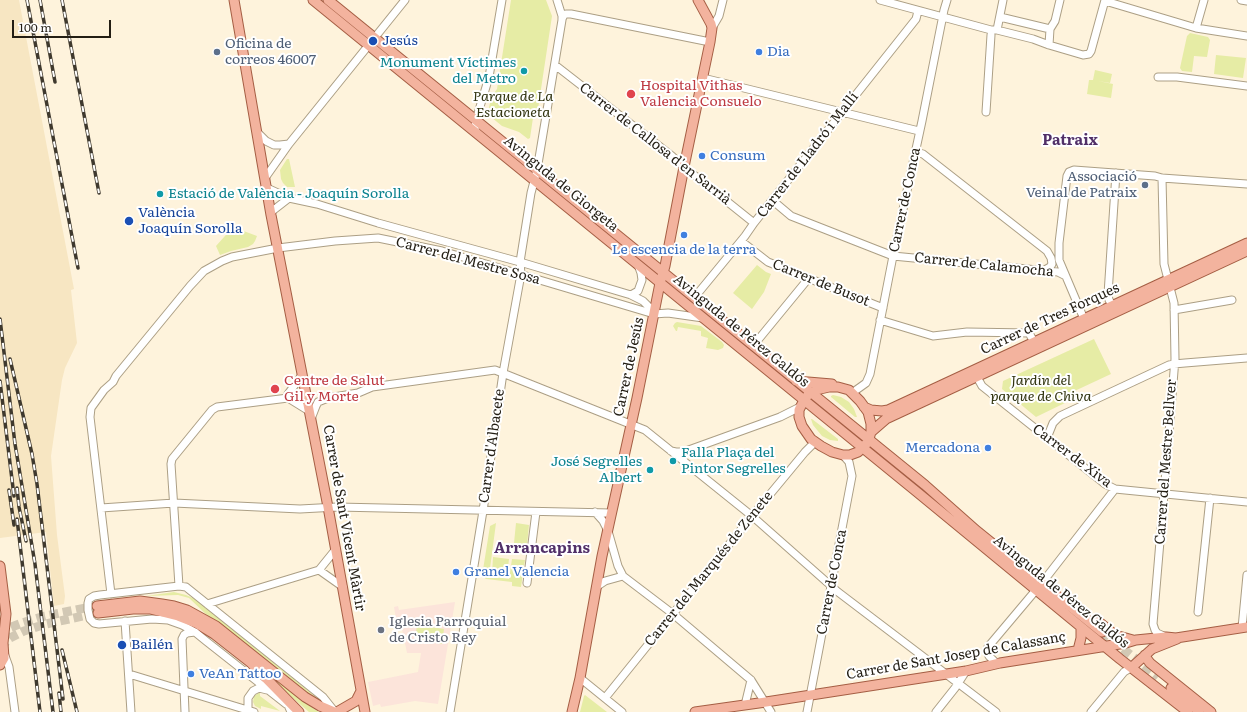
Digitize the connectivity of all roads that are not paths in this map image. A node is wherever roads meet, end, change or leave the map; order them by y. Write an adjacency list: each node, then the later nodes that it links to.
1 (234, 0): 39 (main road, Carrer de Sant Vicent Màrtir)
2 (313, 0): 29 (main road, Avinguda de Giorgeta)
3 (328, 0): 27 (main road, Avinguda de Giorgeta)
4 (405, 0): 27 (street)
5 (502, 0): 37 (street)
6 (557, 0): 20 (street)
7 (698, 0): 21 (main road)
8 (723, 0): 21 (street)
9 (880, 0): 17 (street)
10 (947, 0): 18 (street, Carrer de Conca)
11 (1003, 0): 19 (street)
12 (1060, 0): 23 (street)
13 (1105, 0): 22 (street); 30 (street)
14 (1204, 0): 22 (street)
15 (1241, 0): 16 (street)
16 (1247, 1)
17 (918, 11): 18 (street); 35 (street, Carrer de Lladró i Mallí)
18 (942, 17): 24 (street); 38 (street, Carrer de Conca)
19 (1000, 17): 23 (street); 24 (street)
20 (562, 19): 28 (street); 31 (street, Carrer d'Albacete)
21 (712, 28): 28 (main road, Carrer de Jesús)
22 (1196, 28): 26 (street)
23 (1050, 29): 30 (street)
24 (997, 30): 30 (street)
25 (991, 35): 36 (street)
26 (1247, 36)
27 (375, 38): 29 (street); 37 (main road, Avinguda de Giorgeta)
28 (710, 42): 33 (main road, Carrer de Jesús)
29 (369, 45): 40 (main road, Avinguda de Giorgeta); 41 (street)
30 (1049, 45)
31 (555, 65): 43 (street, Carrer de Callosa d'en Sarrià); 44 (street, Carrer d'Albacete)
32 (1158, 77): 34 (street)
33 (703, 78): 35 (street); 43 (main road, Carrer de Jesús)
34 (1247, 86)
35 (842, 112): 38 (street); 52 (street, Carrer de Lladró i Mallí)
36 (986, 112)
37 (476, 120): 40 (street); 44 (main road, Avinguda de Giorgeta)
38 (919, 131): 42 (street, Carrer de Conca)
39 (257, 132): 41 (street); 46 (main road, Carrer de Sant Vicent Màrtir)
40 (477, 133): 48 (main road, Avinguda de Giorgeta)
41 (289, 144): 46 (street)
42 (915, 152): 63 (street); 65 (street, Carrer de Conca)
43 (684, 167): 54 (street, Carrer de Callosa d'en Sarrià); 69 (main road, Carrer de Jesús)
44 (537, 170): 48 (street, Carrer d'Albacete); 69 (main road, Avinguda de Giorgeta)
45 (1116, 173): 47 (street); 60 (street); 79 (street)
46 (265, 178): 50 (main road, Carrer de Sant Vicent Màrtir)
47 (1162, 178): 49 (street); 74 (street, Carrer del Mestre Bellver)
48 (534, 180): 66 (street, Carrer d'Albacete); 67 (main road, Avinguda de Giorgeta)
49 (1247, 184)
50 (269, 189): 51 (street, Carrer del Mestre Sosa); 53 (main road, Carrer de Sant Vicent Màrtir)
51 (289, 198): 53 (street); 55 (street, Carrer del Mestre Sosa)
52 (772, 200): 54 (street, Carrer de Lladró i Mallí); 65 (street, Carrer de Calamocha)
53 (271, 212): 62 (main road, Carrer de Sant Vicent Màrtir)
54 (754, 223): 59 (street, Carrer de Lladró i Mallí)
55 (386, 225): 56 (street, Carrer del Mestre Sosa); 57 (street)
56 (400, 229): 58 (street); 66 (street, Carrer del Mestre Sosa)
57 (383, 239): 58 (street, Carrer del Mestre Sosa); 62 (street, Carrer del Mestre Sosa)
58 (399, 242): 70 (street, Carrer del Mestre Sosa)
59 (741, 242): 72 (street, Carrer de Busot); 76 (street, Carrer de Lladró i Mallí)
60 (1059, 243): 63 (street); 71 (street)
61 (1247, 243): 74 (main road, Carrer de Tres Forques)
62 (278, 248): 91 (main road, Carrer de Sant Vicent Màrtir); 115 (street, Carrer del Mestre Sosa)
63 (1043, 249): 68 (street)
64 (1247, 251): 74 (main road, Carrer de Tres Forques)
65 (893, 256): 68 (street, Carrer de Calamocha); 78 (street, Carrer de Conca)
66 (520, 262): 70 (street, Carrer d'Albacete); 75 (street, Carrer del Mestre Sosa)
67 (638, 265): 73 (main road, Avinguda de Giorgeta); 75 (street, Carrer de Jesús)
68 (1043, 271): 71 (street, Carrer de Calamocha)
69 (663, 273): 73 (main road, Carrer de Jesús); 76 (main road, Avinguda de Pérez Galdós)
70 (521, 274): 81 (street, Carrer del Mestre Sosa); 90 (street, Carrer d'Albacete)
71 (1064, 275): 83 (street)
72 (808, 279): 78 (street, Carrer de Busot); 86 (street)
73 (660, 283): 81 (main road, Carrer de Jesús); 82 (main road, Avinguda de Pérez Galdós)
74 (1169, 283): 79 (main road, Carrer de Tres Forques); 80 (street, Carrer del Mestre Bellver)
75 (631, 295): 81 (street, Carrer del Mestre Sosa)
76 (694, 298): 86 (main road, Avinguda de Pérez Galdós)
77 (1232, 300): 80 (street)
78 (883, 308): 84 (street, Carrer de Conca)
79 (1114, 309): 83 (main road, Carrer de Tres Forques); 92 (main road, Carrer de Tres Forques)
80 (1174, 310): 88 (street, Carrer del Mestre Bellver)
81 (654, 314): 82 (street, Carrer del Mestre Sosa); 100 (main road, Carrer de Jesús)
82 (703, 318): 97 (main road, Avinguda de Pérez Galdós)
83 (1084, 319): 85 (main road, Carrer de Tres Forques)
84 (880, 320): 85 (street); 94 (street, Carrer de Conca)
85 (1034, 342): 89 (main road, Carrer de Tres Forques)
86 (753, 346): 93 (main road, Avinguda de Pérez Galdós)
87 (1247, 358): 88 (street)
88 (1174, 364): 102 (street); 110 (street, Carrer del Mestre Bellver)
89 (985, 365): 92 (street); 98 (main road, Carrer de Tres Forques)
90 (503, 373): 99 (street); 100 (street); 116 (street, Carrer d'Albacete)
91 (302, 375): 96 (street); 99 (main road, Carrer de Sant Vicent Màrtir)
92 (977, 377): 101 (main road, Carrer de Tres Forques); 102 (street, Carrer de Xiva)
93 (796, 380): 94 (main road, Avinguda de Pérez Galdós); 95 (main road, Avinguda de Pérez Galdós)
94 (849, 391): 95 (main road, Avinguda de Pérez Galdós); 98 (main road)
95 (811, 393): 97 (main road, Avinguda de Pérez Galdós); 101 (main road, Avinguda de Pérez Galdós)
96 (288, 398): 99 (street); 113 (street)
97 (802, 404): 103 (main road, Avinguda de Pérez Galdós); 104 (main road, Avinguda de Pérez Galdós); 105 (street)
98 (864, 407): 101 (main road)
99 (310, 415): 114 (main road, Carrer de Sant Vicent Màrtir)
100 (630, 426): 105 (street); 119 (main road, Carrer de Jesús)
101 (870, 436): 104 (main road); 107 (main road, Avinguda de Pérez Galdós)
102 (1047, 438): 108 (street, Carrer de Xiva)
103 (815, 442): 106 (main road, Avinguda de Pérez Galdós); 120 (street, Carrer del Marqués de Zenete)
104 (863, 448): 106 (main road); 109 (main road, Avinguda de Pérez Galdós)
105 (669, 451): 120 (street)
106 (843, 455): 130 (street, Carrer de Conca)
107 (925, 485): 109 (main road, Avinguda de Pérez Galdós); 127 (main road, Avinguda de Pérez Galdós)
108 (1115, 489): 110 (street, Carrer de Xiva); 127 (street)
109 (917, 492): 133 (main road, Avinguda de Pérez Galdós)
110 (1164, 494): 111 (street, Carrer de Xiva); 144 (street, Carrer del Mestre Bellver)
111 (1210, 498): 112 (street, Carrer de Xiva); 138 (street)
112 (1247, 502)
113 (174, 503): 114 (street); 115 (street); 129 (street)
114 (328, 507): 116 (street); 122 (main road, Carrer de Sant Vicent Màrtir)
115 (101, 508): 134 (street, Carrer del Mestre Sosa)
116 (482, 511): 117 (street); 176 (street, Carrer d'Albacete)
117 (536, 512): 118 (street); 128 (street)
118 (595, 512): 119 (street); 121 (street)
119 (611, 513): 121 (main road, Carrer de Jesús)
120 (752, 516): 130 (street); 139 (street, Carrer del Marqués de Zenete)
121 (608, 531): 126 (street); 132 (main road, Carrer de Jesús)
122 (336, 549): 124 (street); 131 (main road, Carrer de Sant Vicent Màrtir)
123 (0, 566): 150 (main road)
124 (319, 570): 131 (street); 136 (street)
125 (1247, 575): 142 (street)
126 (623, 576): 132 (street); 139 (street)
127 (1045, 579): 146 (main road, Avinguda de Pérez Galdós)
128 (527, 583)
129 (179, 586): 134 (street); 136 (street)
130 (831, 586): 157 (street); 165 (street, Carrer de Conca)
131 (343, 587): 163 (main road, Carrer de Sant Vicent Màrtir)
132 (596, 587): 158 (main road, Carrer de Jesús)
133 (1036, 590): 141 (main road, Avinguda de Pérez Galdós); 152 (street)
134 (111, 594): 140 (street)
135 (0, 600): 137 (main road)
136 (207, 604): 174 (street)
137 (0, 611)
138 (1198, 612)
139 (673, 614): 160 (street); 166 (street, Carrer del Marqués de Zenete)
140 (125, 621): 143 (street); 156 (street)
141 (1081, 627): 148 (main road, Avinguda de Pérez Galdós); 149 (main road)
142 (1245, 627): 145 (main road)
143 (195, 632): 162 (street); 164 (street)
144 (1166, 637): 145 (main road); 146 (main road)
145 (1184, 637): 151 (main road)
146 (1136, 640): 148 (main road, Carrer de Sant Josep de Calassanç)
147 (0, 645): 150 (street)
148 (1106, 646): 149 (main road, Carrer de Sant Josep de Calassanç); 154 (main road, Avinguda de Pérez Galdós)
149 (1078, 650): 152 (main road, Carrer de Sant Josep de Calassanç)
150 (5, 654): 153 (main road); 170 (street)
151 (1145, 655): 154 (main road); 187 (main road, Avinguda de Pérez Galdós)
152 (1000, 663): 155 (main road, Carrer de Sant Josep de Calassanç)
153 (0, 665)
154 (1132, 667): 184 (street); 185 (main road, Avinguda de Pérez Galdós)
155 (966, 671): 157 (main road, Carrer de Sant Josep de Calassanç); 161 (street)
156 (129, 674): 162 (street); 171 (street)
157 (947, 674): 161 (street); 165 (main road, Carrer de Sant Josep de Calassanç)
158 (580, 678): 166 (street); 177 (main road, Carrer de Jesús)
159 (1157, 678): 186 (main road)
160 (751, 680): 167 (street); 168 (street)
161 (958, 683): 182 (street); 183 (street)
162 (184, 691): 172 (street); 173 (street)
163 (361, 691): 174 (main road); 175 (main road, Carrer de Sant Vicent Màrtir)
164 (271, 692): 169 (street); 173 (street)
165 (811, 695): 167 (main road, Carrer de Sant Josep de Calassanç); 181 (street, Carrer de Conca)
166 (605, 698): 178 (street)
167 (766, 702): 168 (main road, Carrer de Sant Josep de Calassanç); 180 (street)
168 (745, 705): 179 (main road, Carrer de Sant Josep de Calassanç)
169 (294, 710): 174 (main road)
170 (15, 712)
171 (131, 712)
172 (185, 712)
173 (250, 712)
174 (336, 712)
175 (364, 712)
176 (450, 712)
177 (572, 712)
178 (622, 712)
179 (695, 712)
180 (772, 712)
181 (807, 712)
182 (936, 712)
183 (996, 712)
184 (1091, 712)
185 (1188, 712)
186 (1198, 712)
187 (1211, 712)

